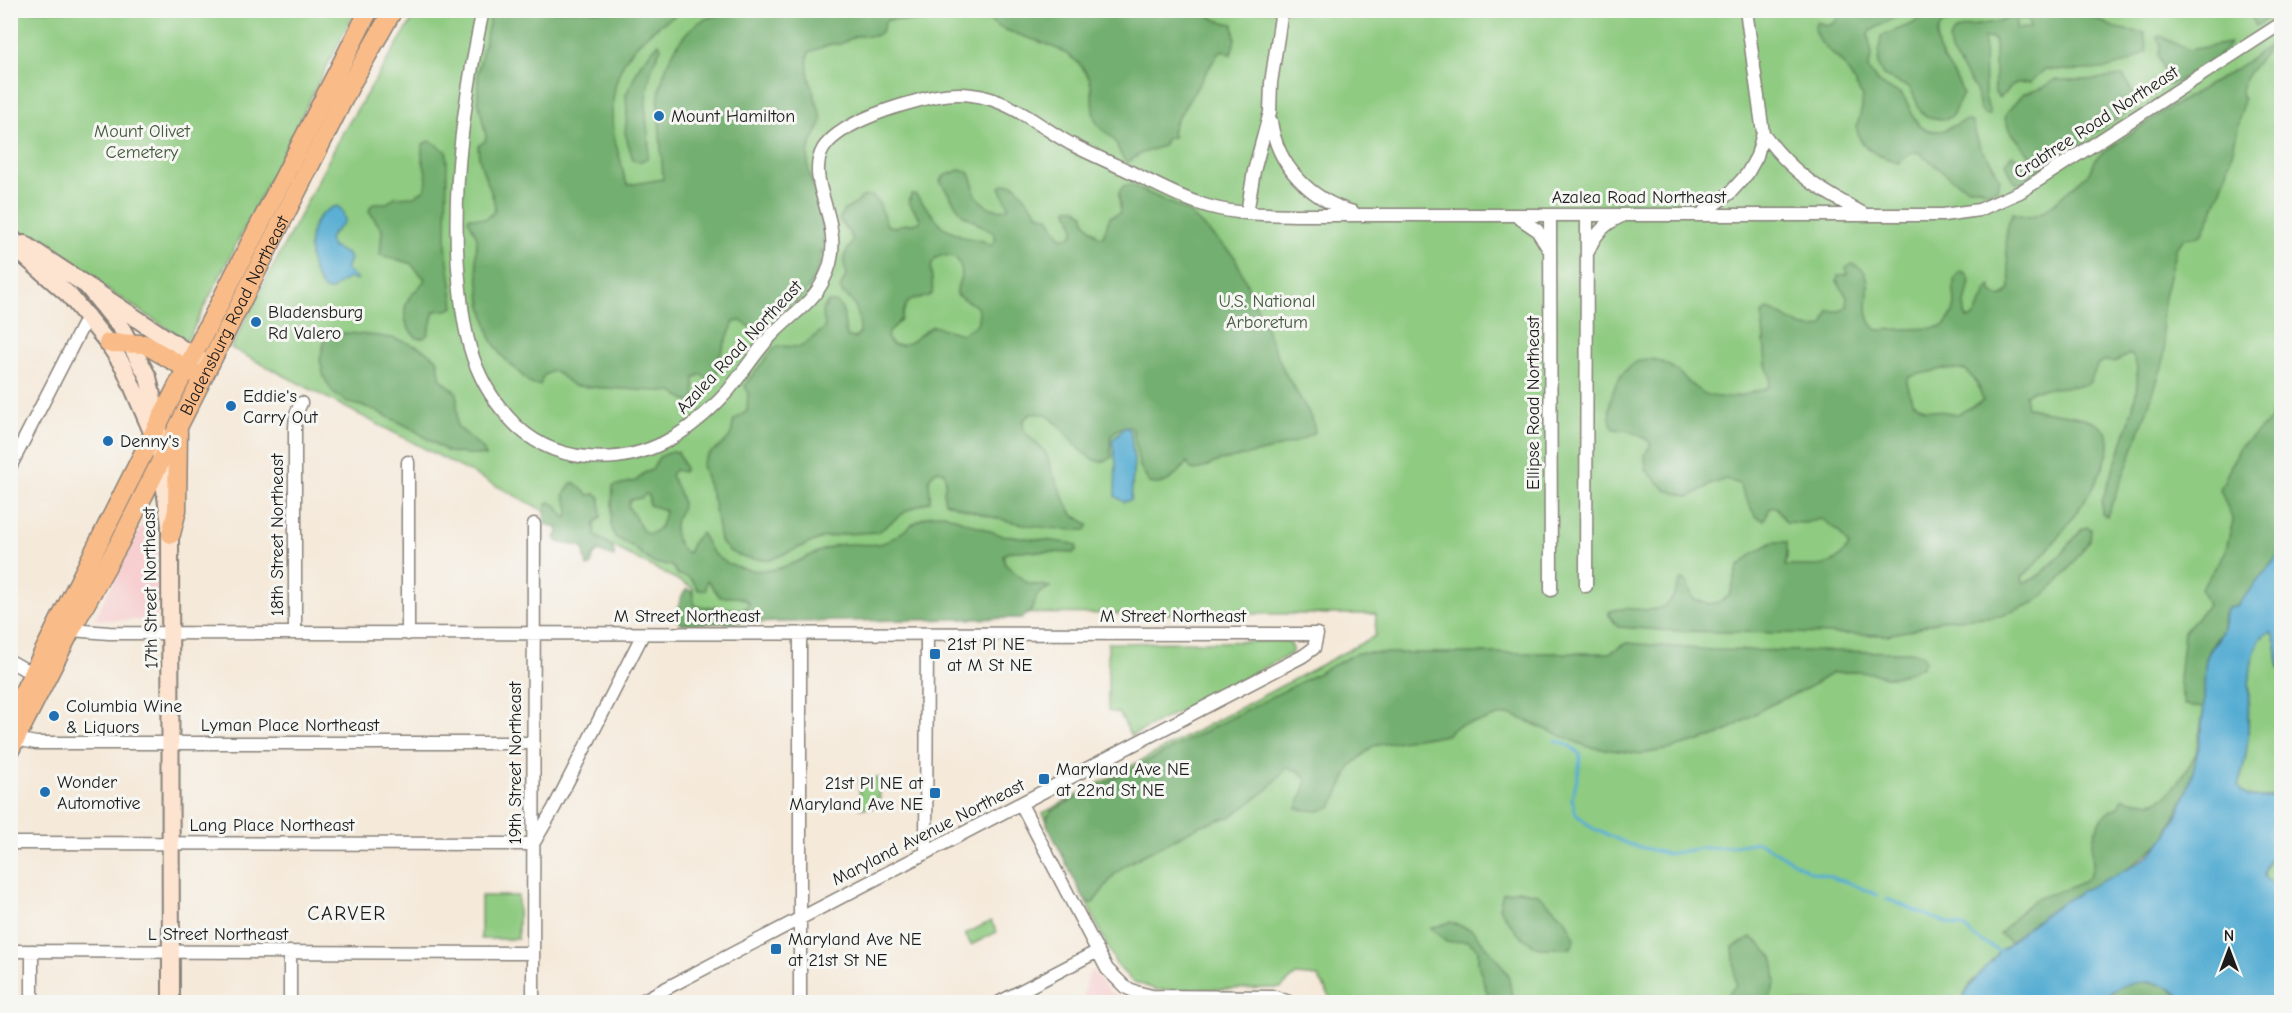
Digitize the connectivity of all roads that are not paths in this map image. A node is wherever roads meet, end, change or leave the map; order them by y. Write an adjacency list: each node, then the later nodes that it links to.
1 (369, 10): 9 (main road, Bladensburg Road Northeast)
2 (393, 10): 9 (main road, Bladensburg Road Northeast)
3 (483, 10): 10 (street, Azalea Road Northeast)
4 (1282, 10): 7 (street)
5 (1746, 10): 8 (street)
6 (2282, 23): 16 (street, Crabtree Road Northeast)
7 (1270, 112): 10 (street); 11 (street, Azalea Road Northeast)
8 (1763, 133): 17 (street); 18 (street)
9 (283, 200): 26 (main road, Bladensburg Road Northeast)
10 (1247, 213): 11 (street, Azalea Road Northeast)
11 (1362, 215): 12 (street, Azalea Road Northeast)
12 (1514, 215): 13 (street, Azalea Road Northeast); 20 (street)
13 (1550, 215): 14 (street, Azalea Road Northeast); 20 (street, Ellipse Road Northeast)
14 (1587, 215): 15 (street, Azalea Road Northeast); 21 (street)
15 (1625, 215): 17 (street, Azalea Road Northeast); 21 (street)
16 (1916, 215): 18 (street, Azalea Road Northeast)
17 (1700, 216): 18 (street, Azalea Road Northeast)
18 (1867, 216)
19 (12, 239): 22 (main road); 23 (main road)
20 (1550, 257): 36 (street, Ellipse Road Northeast)
21 (1587, 259): 35 (street)
22 (87, 286): 24 (main road); 26 (main road)
23 (88, 315): 25 (main road); 32 (street)
24 (130, 342): 25 (main road); 26 (main road); 29 (main road)
25 (108, 343): 29 (main road)
26 (198, 367): 28 (main road, Bladensburg Road Northeast); 29 (main road, Bladensburg Road Northeast)
27 (301, 403): 39 (street, 18th Street Northeast)
28 (178, 427): 30 (main road, Bladensburg Road Northeast); 34 (main road)
29 (155, 429): 30 (main road, 17th Street Northeast); 37 (main road, Bladensburg Road Northeast)
30 (161, 461): 34 (main road, 17th Street Northeast); 37 (main road, Bladensburg Road Northeast)
31 (408, 462): 40 (street)
32 (10, 467)
33 (534, 524): 41 (street, 19th Street Northeast)
34 (171, 534): 38 (main road, 17th Street Northeast)
35 (1586, 586)
36 (1551, 590)
37 (65, 627): 38 (street, M Street Northeast); 47 (main road, Bladensburg Road Northeast)
38 (171, 633): 39 (street, M Street Northeast); 50 (main road, 17th Street Northeast)
39 (294, 633): 40 (street, M Street Northeast)
40 (408, 634): 41 (street, M Street Northeast)
41 (533, 634): 42 (street, M Street Northeast); 51 (street, 19th Street Northeast)
42 (644, 634): 43 (street, M Street Northeast); 55 (street)
43 (800, 634): 44 (street, M Street Northeast); 57 (street)
44 (927, 634): 45 (street, M Street Northeast); 56 (street)
45 (1317, 634): 52 (street, Maryland Avenue Northeast)
46 (10, 661): 47 (street)
47 (39, 677): 48 (main road, Bladensburg Road Northeast); 49 (main road, Bladensburg Road Northeast)
48 (10, 719)
49 (12, 743): 50 (street, Lyman Place Northeast)
50 (171, 743): 51 (street, Lyman Place Northeast); 54 (main road, 17th Street Northeast)
51 (533, 743): 55 (street, 19th Street Northeast)
52 (1021, 804): 56 (street, Maryland Avenue Northeast); 60 (street)
53 (10, 843): 54 (street, Lang Place Northeast)
54 (171, 843): 55 (street, Lang Place Northeast); 61 (main road, 17th Street Northeast)
55 (533, 844): 63 (street, 19th Street Northeast)
56 (926, 853): 57 (street, Maryland Avenue Northeast)
57 (800, 919): 68 (street, Maryland Avenue Northeast); 69 (street)
58 (10, 951): 59 (street, L Street Northeast)
59 (32, 951): 61 (street, L Street Northeast); 64 (street)
60 (1098, 951): 70 (street); 71 (street)
61 (171, 952): 62 (street, L Street Northeast); 65 (main road, 17th Street Northeast)
62 (290, 952): 63 (street, L Street Northeast); 66 (street)
63 (532, 953): 67 (street, 19th Street Northeast)
64 (32, 1002)
65 (171, 1002)
66 (290, 1002)
67 (533, 1002)
68 (640, 1002)
69 (800, 1002)
70 (1000, 1002)
71 (1288, 1002)

